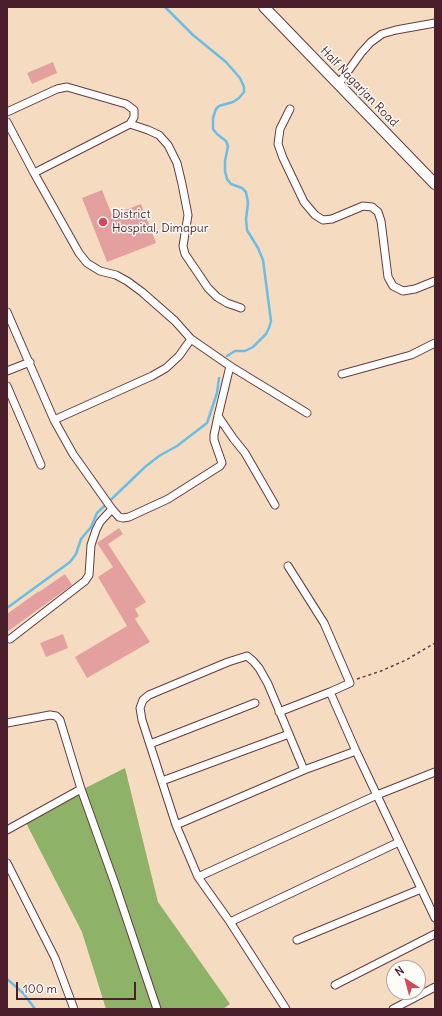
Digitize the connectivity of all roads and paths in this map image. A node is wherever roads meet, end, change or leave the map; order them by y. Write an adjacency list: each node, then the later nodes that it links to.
1 (264, 7): 3 (main road, Half Nagarjan Road)
2 (435, 23): 3 (street)
3 (338, 85): 9 (main road, Half Nagarjan Road)
4 (290, 109): 10 (street)
5 (7, 112): 7 (street)
6 (7, 122): 8 (street)
7 (130, 124): 8 (street); 11 (street)
8 (34, 173): 13 (street)
9 (435, 184)
10 (435, 280)
11 (241, 308)
12 (7, 312): 15 (street)
13 (191, 338): 16 (street); 22 (street)
14 (435, 343): 18 (street)
15 (30, 362): 17 (street); 22 (street)
16 (230, 366): 20 (street); 21 (street)
17 (7, 371)
18 (342, 374)
19 (7, 386): 23 (street)
20 (307, 414)
21 (218, 416): 24 (street); 25 (street)
22 (54, 420): 25 (street)
23 (41, 464)
24 (275, 505)
25 (111, 507): 27 (street)
26 (288, 566): 29 (street)
27 (10, 640)
28 (435, 643): 29 (path)
29 (350, 683): 30 (street)
30 (330, 692): 32 (street); 36 (street)
31 (255, 703): 35 (street)
32 (279, 712): 34 (street); 35 (street)
33 (7, 724): 40 (street)
34 (289, 734): 37 (street); 39 (street)
35 (150, 744): 39 (street)
36 (356, 751): 37 (street); 41 (street)
37 (304, 770): 42 (street)
38 (435, 772): 41 (street)
39 (162, 781): 42 (street)
40 (81, 789): 43 (street); 55 (street)
41 (377, 795): 44 (street); 46 (street)
42 (176, 825): 46 (street)
43 (7, 830)
44 (399, 842): 47 (street); 49 (street)
45 (7, 863): 54 (street)
46 (198, 877): 49 (street)
47 (421, 889): 48 (street); 51 (street)
48 (435, 918)
49 (230, 922): 56 (street)
50 (435, 934): 52 (street)
51 (297, 940)
52 (335, 985)
53 (435, 987): 57 (street)
54 (74, 1009)
55 (157, 1009)
56 (286, 1009)
57 (393, 1009)

